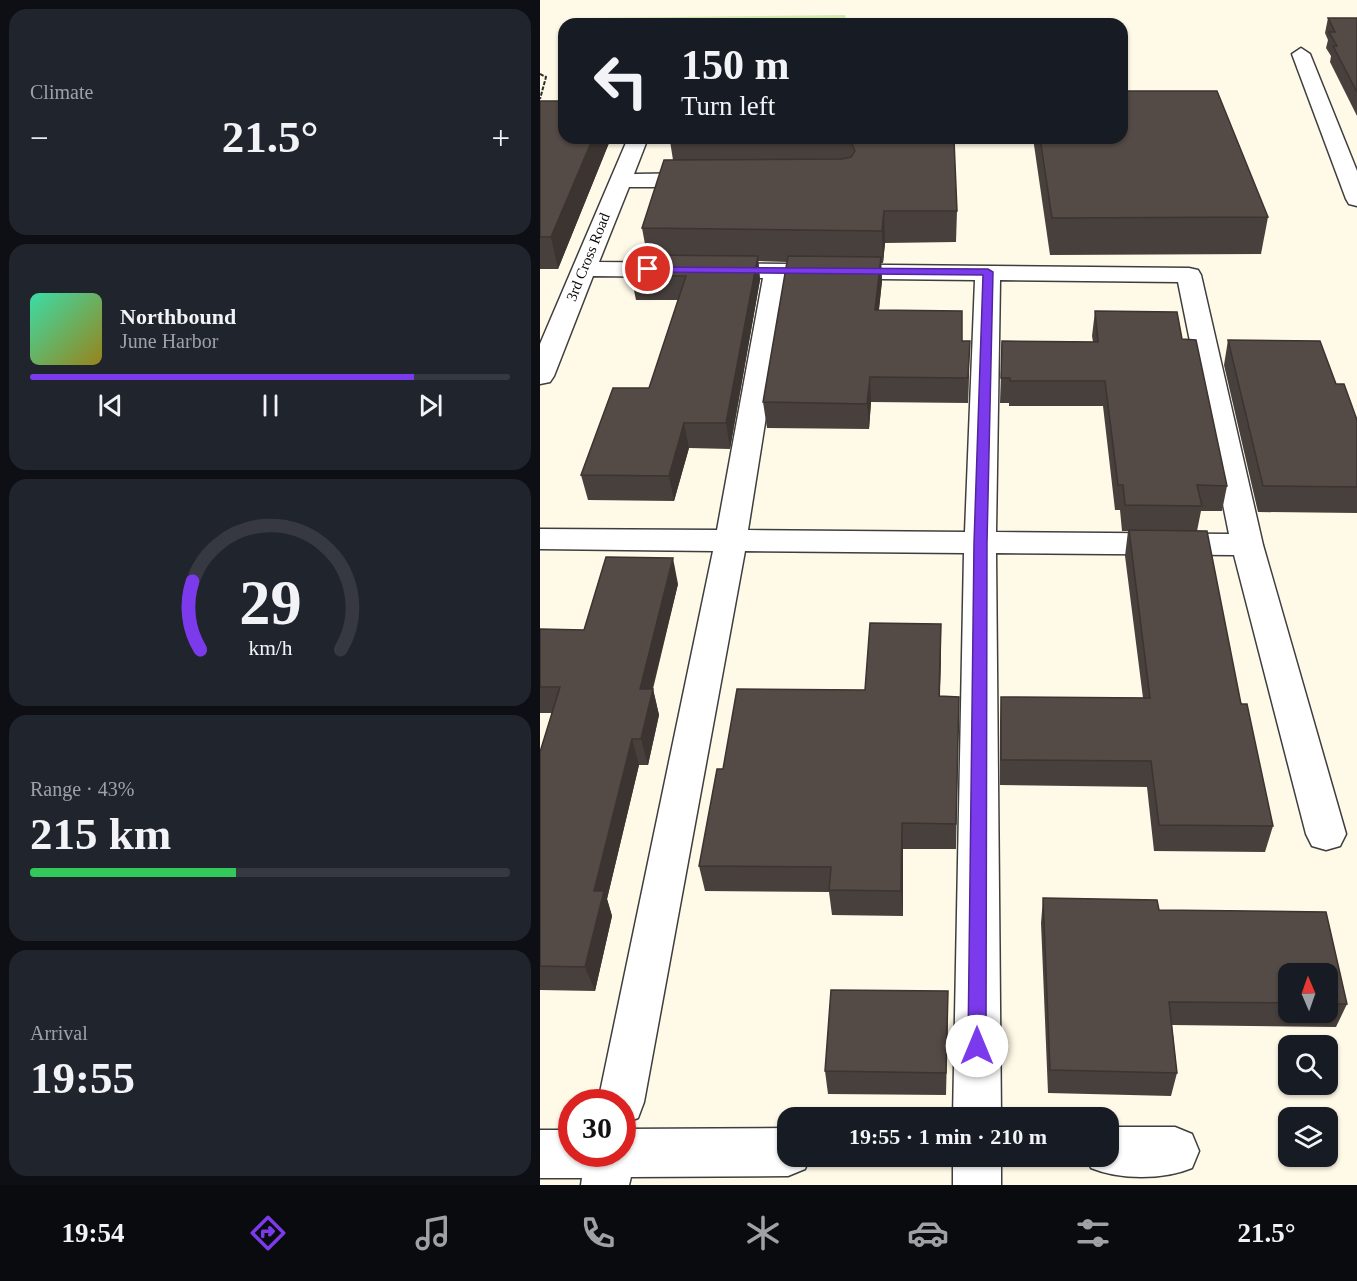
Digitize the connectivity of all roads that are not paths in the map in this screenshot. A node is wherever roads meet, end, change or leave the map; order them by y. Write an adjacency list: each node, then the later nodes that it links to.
1 (1301, 54): 3 (street)
2 (635, 144): 4 (street, 3rd Cross Road)
3 (1349, 161): 6 (street)
4 (619, 180): 5 (street); 7 (street, 3rd Cross Road)
5 (726, 180)
6 (1357, 199)
7 (584, 269): 8 (street); 10 (street, 3rd Cross Road)
8 (777, 270): 9 (street); 12 (street)
9 (988, 272): 13 (street); 14 (street)
10 (540, 376)
11 (540, 539): 12 (street)
12 (730, 540): 13 (street); 16 (street)
13 (980, 543): 14 (street); 17 (street)
14 (1247, 545): 15 (street)
15 (1326, 834)
16 (624, 1089)
17 (977, 1107)
18 (1119, 1151): 19 (street)
19 (1175, 1151)
20 (777, 1152): 23 (street)
21 (540, 1154): 22 (street)
22 (558, 1154)
23 (636, 1154)
24 (608, 1167): 26 (street)
25 (977, 1167): 27 (street)
26 (605, 1185)
27 (977, 1185)

